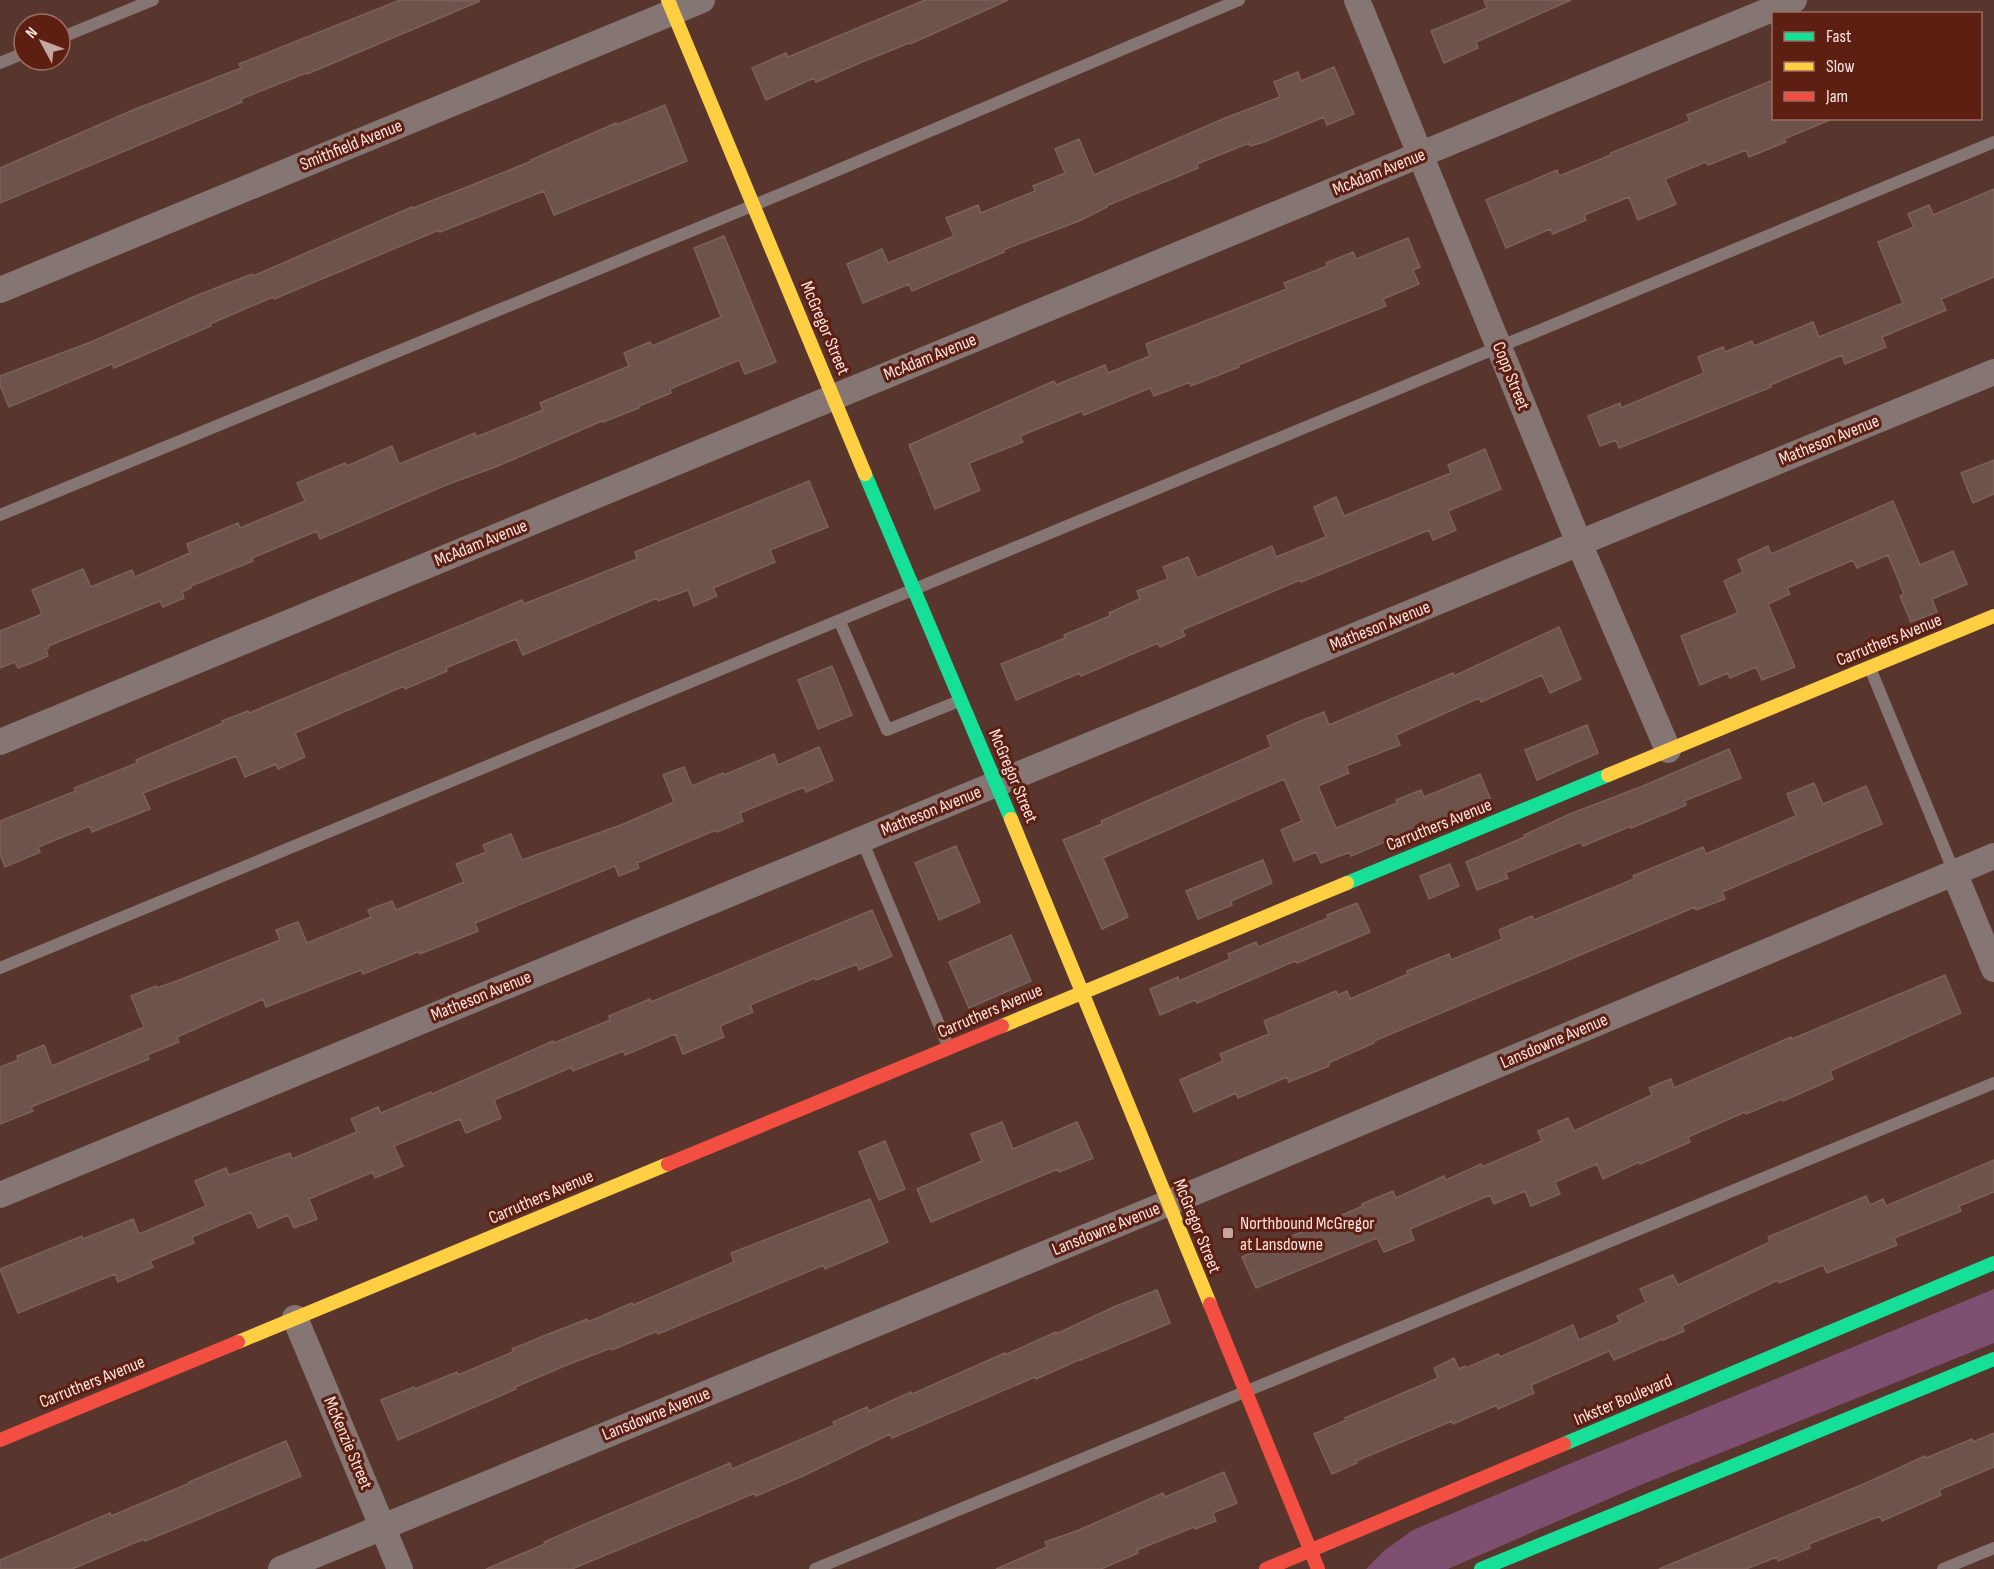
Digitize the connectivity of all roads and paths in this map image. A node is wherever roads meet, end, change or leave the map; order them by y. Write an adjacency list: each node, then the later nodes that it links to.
1 (153, 0): 7 (lane)
2 (702, 0): 6 (street, Smithfield Avenue)
3 (1239, 0): 10 (lane)
4 (1357, 0): 9 (street, Copp Street)
5 (1794, 0): 9 (street, McAdam Avenue)
6 (671, 6): 10 (main road, McGregor Street); 11 (street, Smithfield Avenue)
7 (72, 33)
8 (1994, 142): 12 (lane)
9 (1420, 155): 12 (street, Copp Street); 14 (street, McAdam Avenue)
10 (753, 205): 14 (main road, McGregor Street); 15 (lane)
11 (0, 290)
12 (1499, 347): 16 (street, Copp Street); 17 (lane)
13 (1994, 372): 16 (street, Matheson Avenue)
14 (834, 397): 17 (main road, McGregor Street); 22 (street, McAdam Avenue)
15 (0, 515)
16 (1579, 543): 23 (street, Copp Street); 24 (street, Matheson Avenue)
17 (913, 589): 19 (lane); 21 (main road, McGregor Street)
18 (1994, 616): 20 (main road, Carruthers Avenue)
19 (839, 620): 21 (lane); 28 (lane)
20 (1870, 668): 23 (main road, Carruthers Avenue); 27 (lane)
21 (961, 700): 24 (main road, McGregor Street)
22 (0, 742)
23 (1668, 750): 30 (main road, Carruthers Avenue)
24 (997, 784): 25 (street, Matheson Avenue); 30 (main road, McGregor Street)
25 (862, 840): 31 (lane); 33 (street, Matheson Avenue)
26 (1994, 856): 27 (street, Lansdowne Avenue)
27 (1954, 872): 29 (street); 34 (street, Lansdowne Avenue)
28 (0, 968)
29 (1994, 969)
30 (1082, 992): 31 (main road, Carruthers Avenue); 34 (main road, McGregor Street)
31 (949, 1047): 36 (main road, Carruthers Avenue)
32 (1994, 1083): 38 (lane)
33 (0, 1195)
34 (1168, 1203): 38 (main road, McGregor Street); 40 (street, Lansdowne Avenue)
35 (1994, 1263): 42 (main road, Inkster Boulevard)
36 (295, 1318): 39 (main road, Carruthers Avenue); 40 (street, McKenzie Street)
37 (1994, 1359): 48 (main road)
38 (1245, 1391): 42 (main road, McGregor Street); 45 (lane)
39 (0, 1440)
40 (383, 1526): 43 (street, Lansdowne Avenue); 44 (street, McKenzie Street)
41 (1994, 1548): 49 (lane)
42 (1310, 1551): 46 (main road, Inkster Boulevard); 47 (main road, McGregor Street)
43 (281, 1569)
44 (400, 1569)
45 (815, 1569)
46 (1266, 1569)
47 (1318, 1569)
48 (1482, 1569)
49 (1944, 1569)

